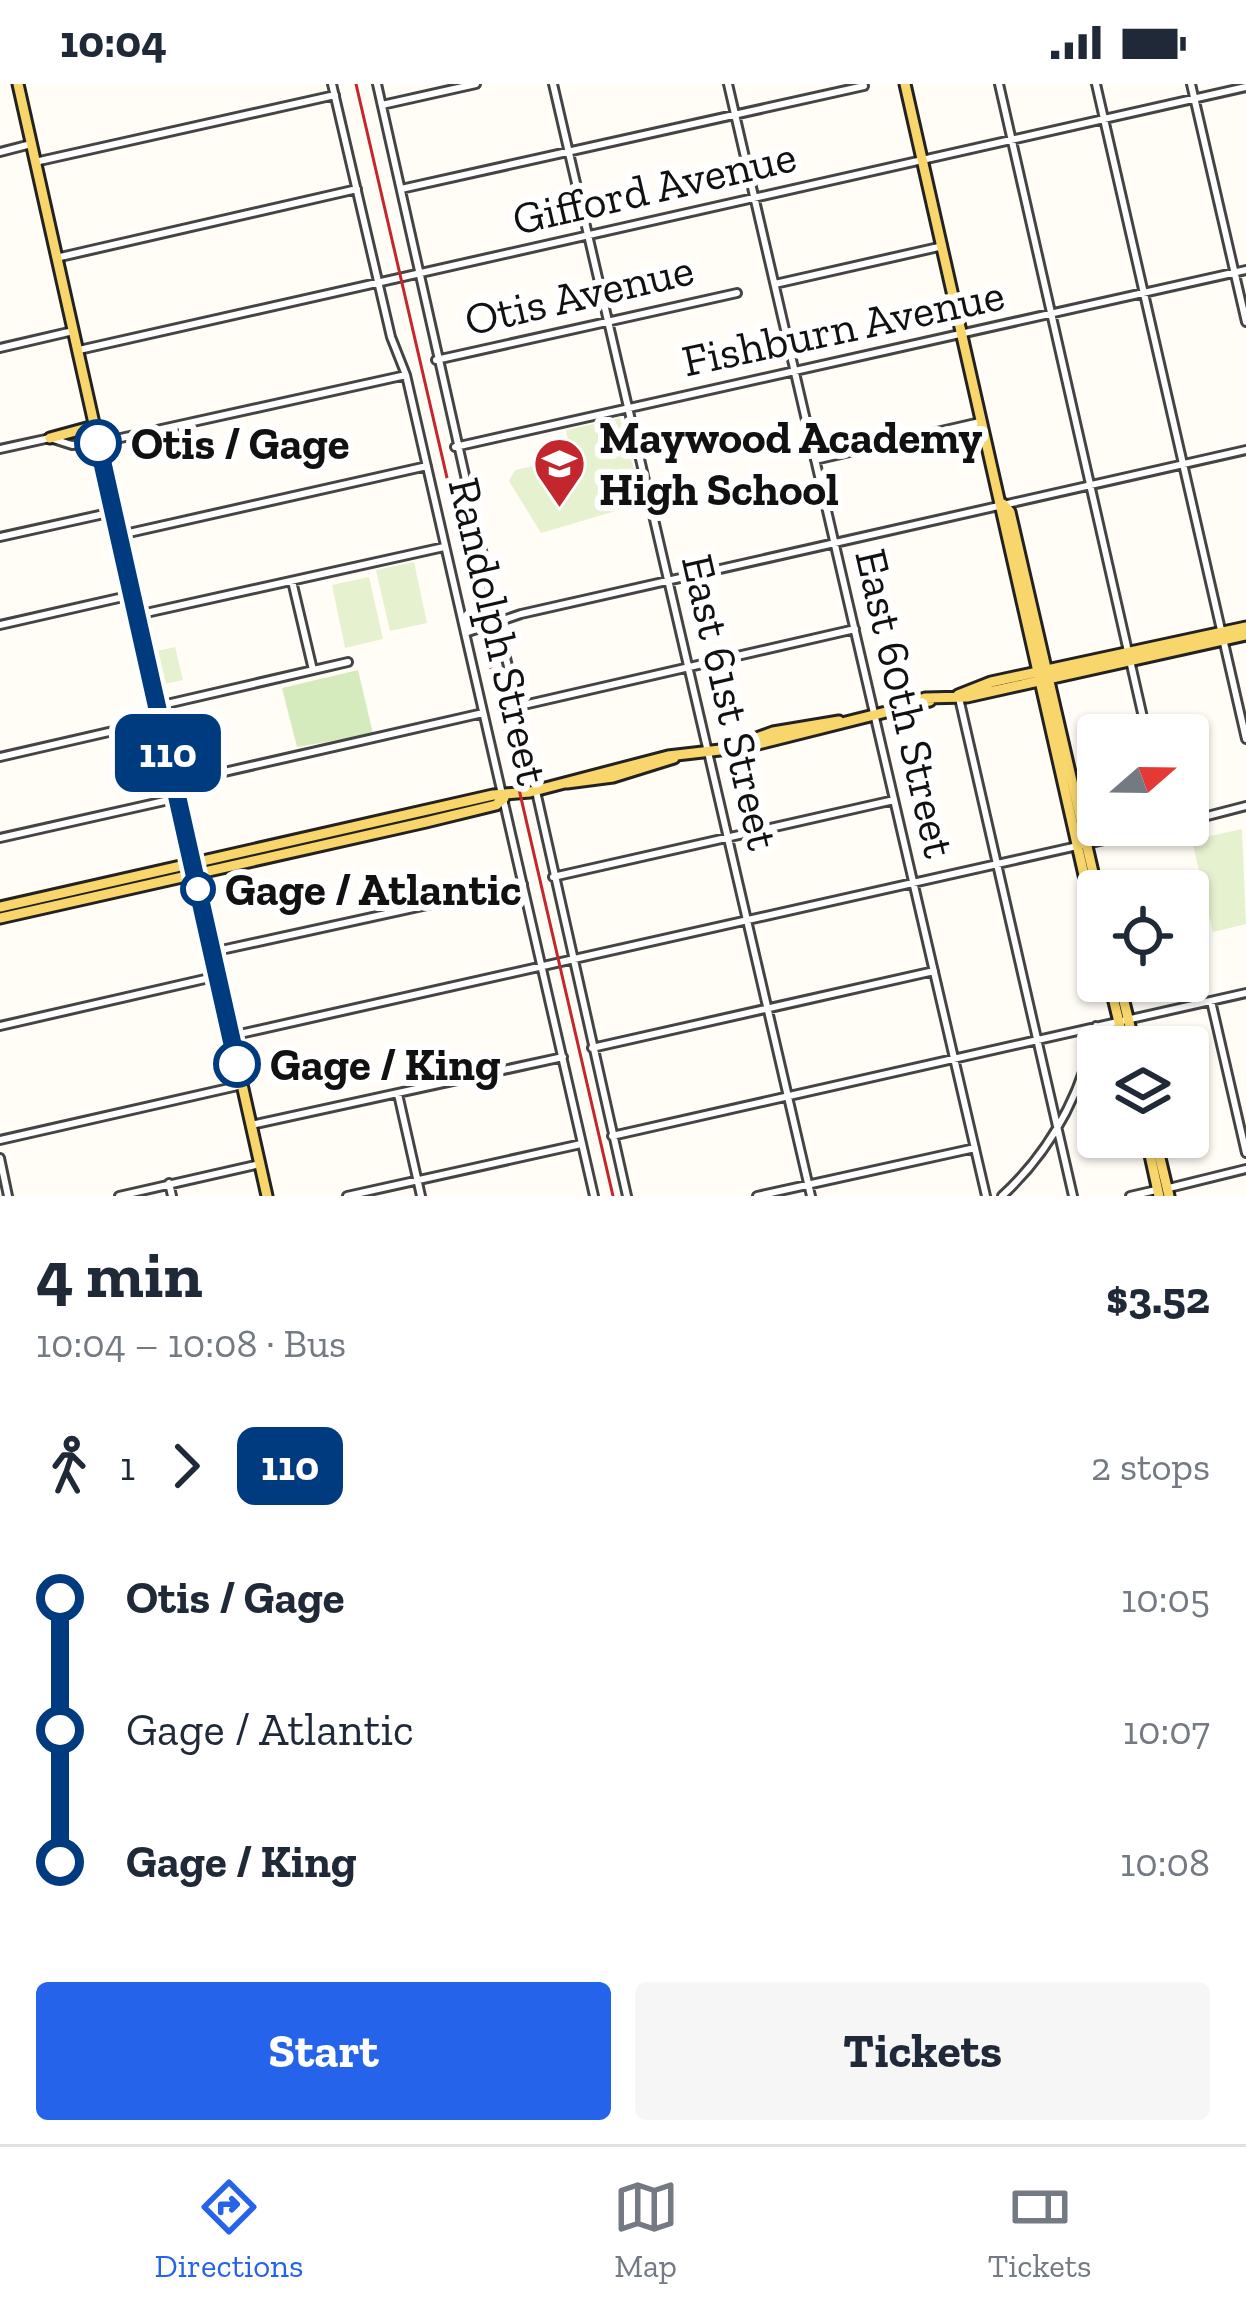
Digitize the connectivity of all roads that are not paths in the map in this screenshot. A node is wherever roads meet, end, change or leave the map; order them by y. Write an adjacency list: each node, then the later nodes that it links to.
1 (17, 84): 19 (main road)
2 (332, 84): 13 (street, Randolph Street)
3 (377, 84): 15 (street, Randolph Street)
4 (476, 84): 15 (street)
5 (553, 84): 21 (street, East 61st Street)
6 (728, 84): 16 (street, East 60th Street)
7 (905, 84): 22 (main road)
8 (999, 84): 18 (street)
9 (1096, 84): 17 (street)
10 (1191, 84): 14 (street)
11 (864, 86): 16 (street)
12 (1246, 87): 14 (street, Gifford Avenue)
13 (335, 95): 23 (street); 24 (street, Randolph Street)
14 (1194, 99): 17 (street, Gifford Avenue); 32 (street)
15 (382, 105): 25 (street, Randolph Street)
16 (735, 115): 21 (street); 26 (street, East 60th Street)
17 (1103, 119): 18 (street, Gifford Avenue); 36 (street)
18 (1012, 140): 22 (street, Gifford Avenue); 37 (street)
19 (31, 145): 20 (street); 23 (main road)
20 (0, 152)
21 (568, 152): 25 (street); 27 (street, East 61st Street)
22 (923, 160): 26 (street, Gifford Avenue); 28 (main road)
23 (35, 163): 29 (main road)
24 (357, 189): 29 (street); 33 (street, Randolph Street)
25 (401, 189): 31 (street, Randolph Street)
26 (755, 198): 27 (street, Gifford Avenue); 34 (street, East 60th Street)
27 (588, 236): 31 (street, Gifford Avenue); 38 (street, East 61st Street)
28 (943, 246): 34 (street); 41 (main road)
29 (56, 258): 40 (main road)
30 (1246, 270): 32 (street, Fishburn Avenue)
31 (420, 273): 33 (street, Gifford Avenue); 44 (street, Randolph Street)
32 (1235, 273): 36 (street, Fishburn Avenue); 39 (street)
33 (378, 283): 43 (street, Gifford Avenue); 46 (street, Randolph Street)
34 (775, 284): 45 (street, East 60th Street)
35 (736, 293): 38 (street, Otis Avenue)
36 (1144, 293): 37 (street, Fishburn Avenue); 56 (street)
37 (1052, 314): 41 (street, Fishburn Avenue); 58 (street)
38 (607, 322): 44 (street, Otis Avenue); 47 (street, East 61st Street)
39 (1246, 322)
40 (73, 331): 42 (street); 43 (main road)
41 (964, 333): 45 (street, Fishburn Avenue); 48 (main road)
42 (0, 348)
43 (77, 350): 49 (main road)
44 (435, 360): 52 (street, Randolph Street)
45 (795, 371): 47 (street, Fishburn Avenue); 55 (street, East 60th Street)
46 (406, 375): 51 (street); 57 (street, Randolph Street)
47 (628, 408): 52 (street, Fishburn Avenue); 65 (street, East 61st Street)
48 (983, 421): 55 (street); 59 (main road)
49 (94, 426): 50 (main road); 51 (main road)
50 (50, 438): 51 (street); 53 (street)
51 (98, 443): 60 (main road)
52 (455, 447): 69 (street, Randolph Street)
53 (0, 449)
54 (1246, 450): 56 (street)
55 (815, 460): 63 (street, East 60th Street)
56 (1182, 464): 58 (street); 74 (street)
57 (427, 466): 61 (street); 64 (street, Randolph Street)
58 (1090, 484): 59 (street); 75 (street)
59 (1003, 504): 63 (street); 79 (main road)
60 (113, 512): 61 (main road); 62 (street)
61 (118, 536): 67 (main road)
62 (0, 537)
63 (835, 542): 65 (street); 71 (street, East 60th Street)
64 (444, 547): 66 (street); 73 (street, Randolph Street)
65 (667, 580): 69 (street); 77 (street, East 61st Street)
66 (292, 581): 68 (street); 78 (street)
67 (132, 596): 68 (main road); 70 (street)
68 (136, 615): 81 (main road)
69 (494, 621): 73 (street); 82 (street, Randolph Street)
70 (0, 626)
71 (855, 629): 77 (street); 84 (street, East 60th Street)
72 (1246, 631): 74 (main road)
73 (464, 632): 83 (street, Randolph Street)
74 (1222, 636): 75 (main road); 87 (street)
75 (1129, 656): 79 (main road); 85 (street)
76 (348, 662): 78 (street)
77 (688, 668): 82 (street); 88 (street, East 61st Street)
78 (313, 670): 81 (street)
79 (1043, 675): 80 (main road); 97 (main road)
80 (958, 695): 84 (main road); 101 (street)
81 (158, 706): 86 (main road)
82 (515, 707): 91 (street, Randolph Street)
83 (483, 713): 90 (street); 93 (street, Randolph Street)
84 (874, 713): 88 (main road); 94 (street, East 60th Street)
85 (1142, 714)
86 (160, 720): 89 (street); 90 (main road)
87 (1246, 739)
88 (706, 751): 91 (main road); 98 (street, East 61st Street)
89 (0, 757)
90 (175, 783): 92 (main road)
91 (532, 792): 93 (main road); 103 (street, Randolph Street)
92 (178, 798): 99 (street); 102 (main road)
93 (504, 798): 102 (main road); 105 (street, Randolph Street)
94 (894, 800): 98 (street); 104 (street, East 60th Street)
95 (1246, 806): 96 (street)
96 (1209, 816)
97 (1077, 822)
98 (729, 837): 103 (street); 107 (street, East 61st Street)
99 (0, 838)
100 (1077, 845): 101 (street)
101 (997, 863): 104 (street); 125 (street)
102 (193, 867): 106 (main road); 106 (main road); 108 (main road)
103 (553, 877): 109 (street, Randolph Street)
104 (913, 882): 107 (street); 111 (street, East 60th Street)
105 (523, 884): 108 (street); 110 (street, Randolph Street)
106 (3, 914)
107 (748, 920): 109 (street); 117 (street, East 61st Street)
108 (212, 952): 112 (main road)
109 (572, 959): 110 (street); 126 (street, Randolph Street)
110 (542, 966): 124 (street); 127 (street, Randolph Street)
111 (934, 971): 117 (street); 128 (street, East 60th Street)
112 (218, 976): 119 (street); 124 (main road)
113 (1246, 993): 114 (street)
114 (1210, 1001): 118 (street); 139 (street)
115 (1117, 1002): 118 (main road)
116 (1122, 1002): 118 (main road)
117 (768, 1008): 126 (street); 132 (street, East 61st Street)
118 (1124, 1020): 120 (street); 121 (main road); 122 (main road)
119 (0, 1026)
120 (1096, 1026)
121 (1124, 1026)
122 (1126, 1026)
123 (1077, 1031): 125 (street)
124 (231, 1036): 129 (main road)
125 (1037, 1040): 128 (street); 134 (street)
126 (592, 1048): 135 (street, Randolph Street)
127 (563, 1057): 131 (street); 137 (street, Randolph Street)
128 (954, 1060): 132 (street); 138 (street, East 60th Street)
129 (242, 1084): 133 (main road); 136 (street)
130 (1077, 1089): 134 (street)
131 (398, 1094): 133 (street); 144 (street)
132 (788, 1096): 135 (street); 146 (street, East 61st Street)
133 (251, 1125): 142 (main road)
134 (1058, 1129): 159 (street); 160 (street)
135 (612, 1136): 155 (street, Randolph Street)
136 (0, 1140)
137 (581, 1144): 144 (street); 154 (street, Randolph Street)
138 (975, 1148): 146 (street); 158 (street, East 60th Street)
139 (1246, 1153)
140 (0, 1158): 148 (street)
141 (1156, 1158): 147 (main road)
142 (260, 1164): 145 (street); 151 (main road)
143 (1246, 1169): 147 (street)
144 (417, 1180): 152 (street); 153 (street)
145 (169, 1184): 149 (street); 150 (street)
146 (808, 1184): 156 (street); 157 (street, East 61st Street)
147 (1163, 1193): 161 (street)
148 (8, 1196)
149 (119, 1196)
150 (172, 1196)
151 (267, 1196)
152 (347, 1196)
153 (421, 1196)
154 (594, 1196)
155 (626, 1196)
156 (757, 1196)
157 (811, 1196)
158 (986, 1196)
159 (1002, 1196)
160 (1073, 1196)
161 (1130, 1196)

